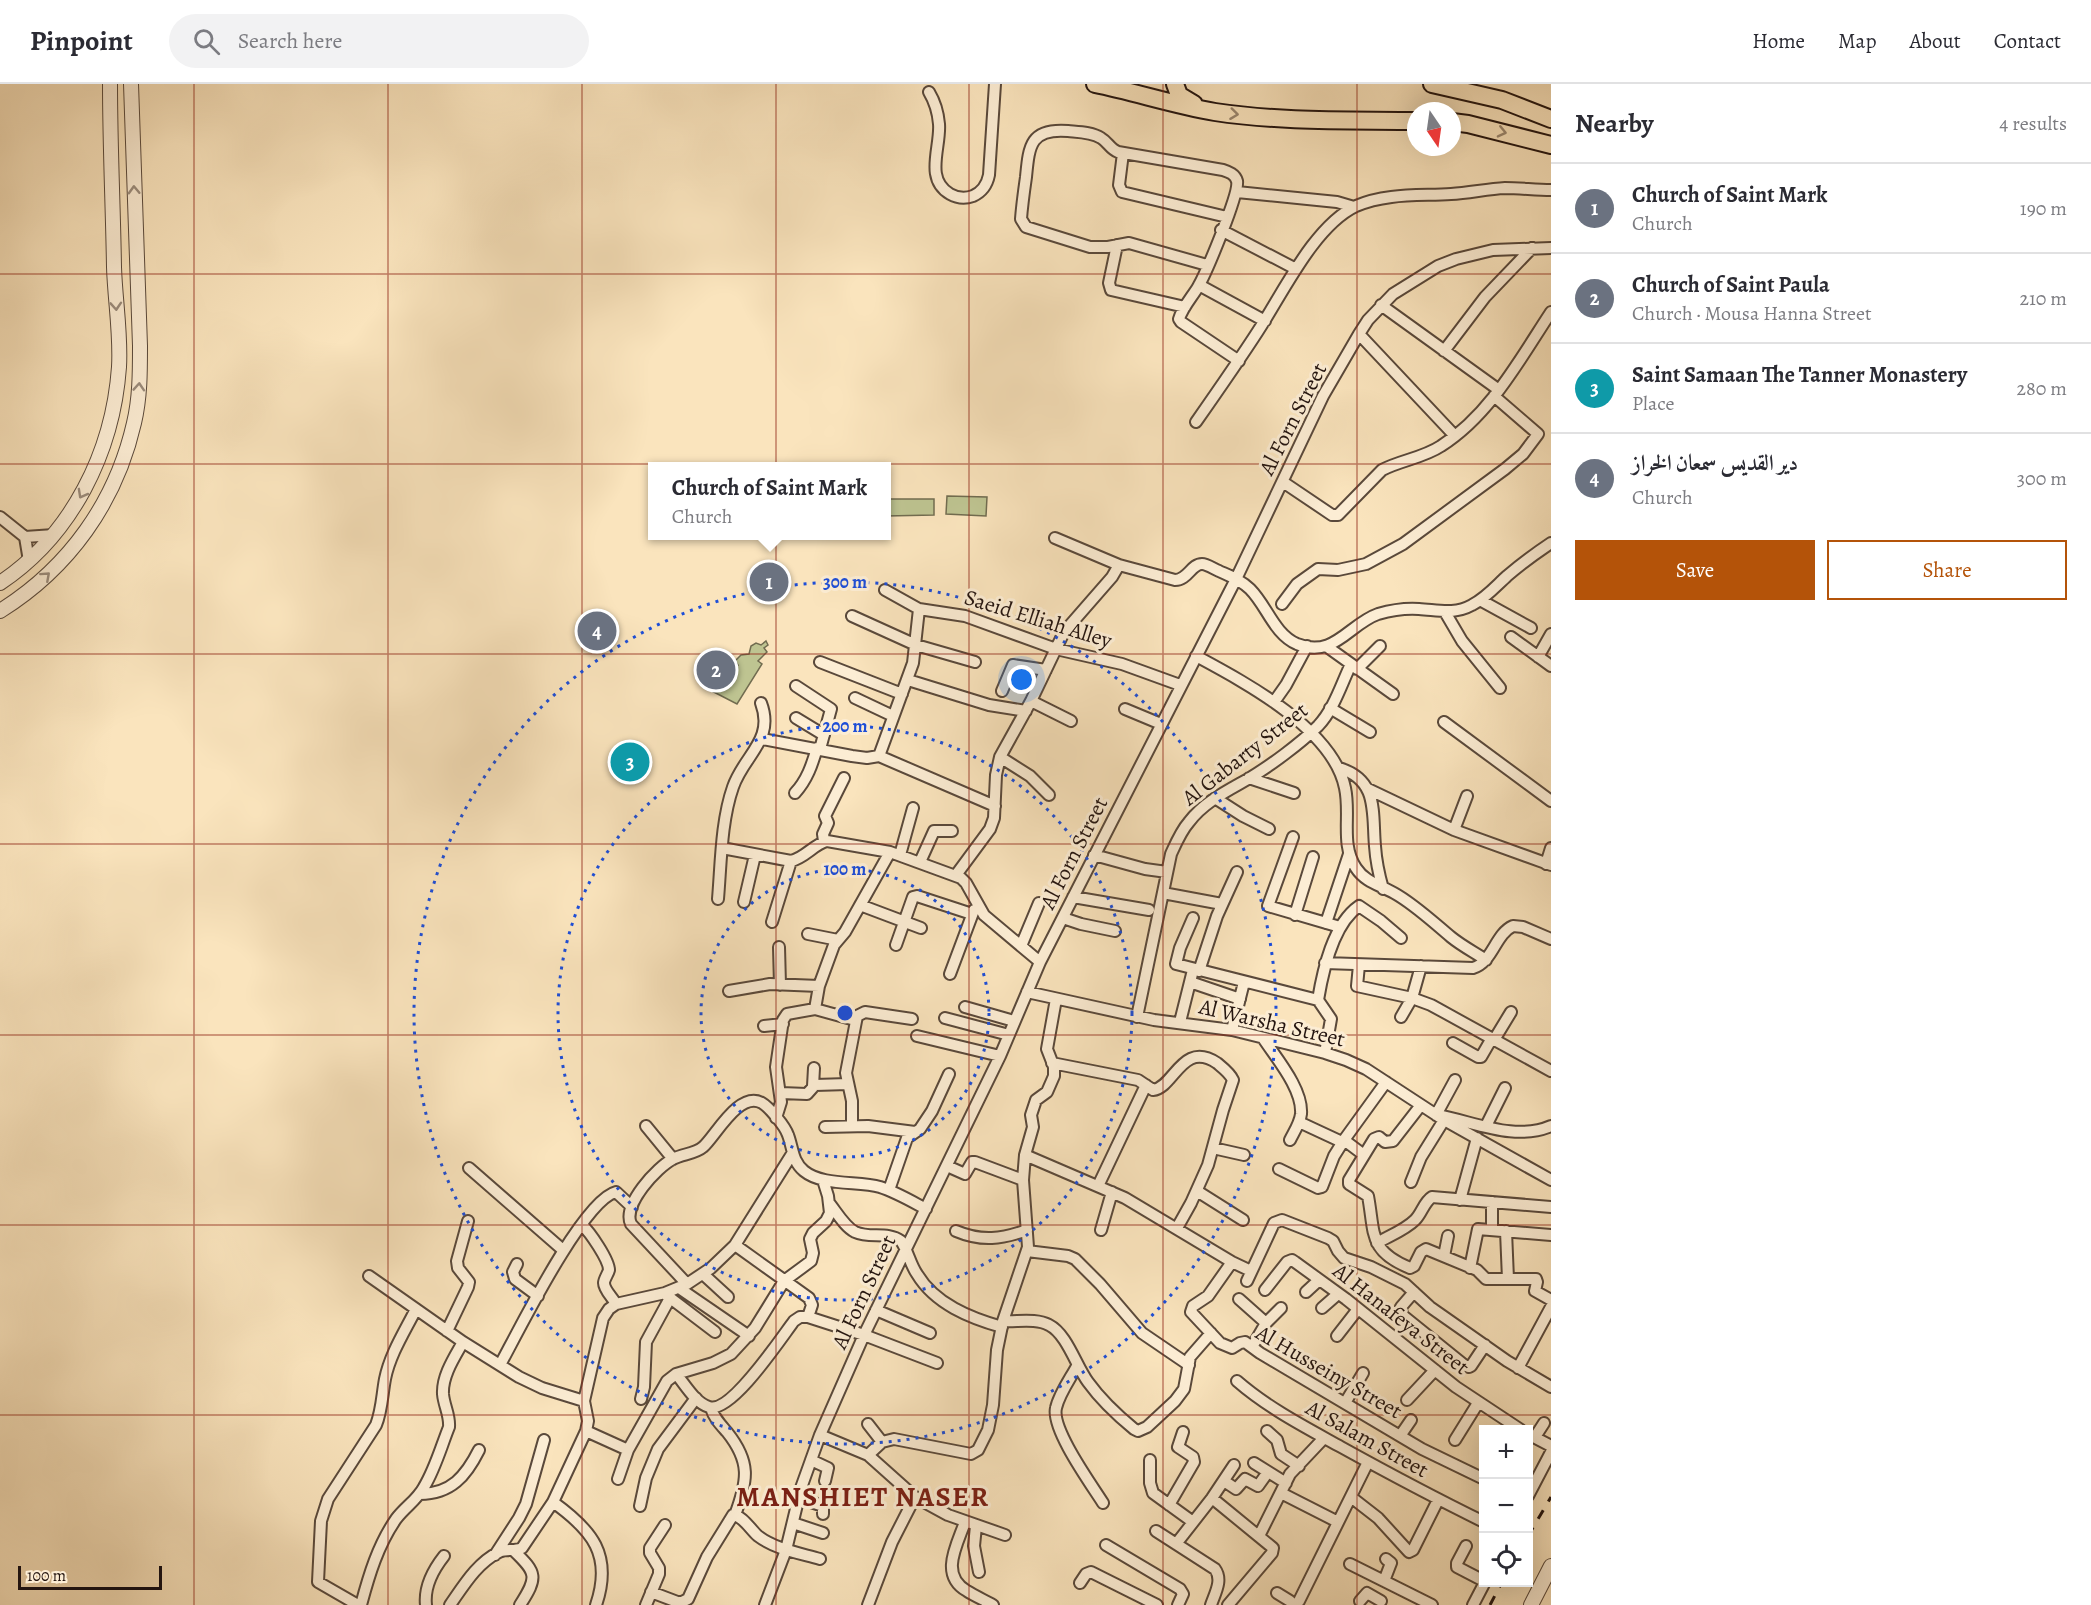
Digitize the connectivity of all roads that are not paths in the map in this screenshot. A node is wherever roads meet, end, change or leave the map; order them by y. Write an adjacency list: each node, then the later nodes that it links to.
1 (110, 84): 22 (street)
2 (131, 84): 23 (street, one-way to 2)
3 (995, 84): 9 (street)
4 (1095, 84): 8 (main road)
5 (1150, 84): 8 (main road)
6 (1175, 84): 10 (main road)
7 (1432, 84): 11 (main road)
8 (1113, 88): 10 (main road)
9 (929, 92)
10 (1203, 109): 12 (main road, one-way to 12)
11 (1551, 119)
12 (1407, 121)
13 (1461, 123): 14 (main road, one-way to 14)
14 (1551, 145)
15 (1123, 153): 17 (street); 19 (street); 21 (street)
16 (1551, 190): 18 (street)
17 (1237, 192): 18 (street); 19 (street)
18 (1354, 207): 27 (street)
19 (1227, 217): 20 (street)
20 (1221, 230): 26 (street); 27 (street)
21 (1117, 245): 26 (street); 30 (street)
22 (114, 247): 23 (street); 37 (street, one-way to 37)
23 (136, 248): 38 (street, one-way to 23)
24 (1532, 248): 25 (street, Al Forn Street); 29 (street, Al Forn Street); 34 (street)
25 (1551, 248)
26 (1207, 265): 28 (street)
27 (1296, 269): 32 (street)
28 (1199, 285): 30 (street); 32 (street)
29 (1382, 305): 33 (street, Al Forn Street); 34 (street)
30 (1185, 307): 35 (street)
31 (1551, 312): 36 (street)
32 (1264, 321): 35 (street)
33 (1359, 334): 40 (street); 41 (street, Al Forn Street)
34 (1444, 351): 36 (street)
35 (1239, 360): 39 (street)
36 (1497, 393): 40 (street); 53 (street)
37 (112, 415): 38 (street); 43 (street, one-way to 43)
38 (135, 422): 55 (street, one-way to 38)
39 (1196, 422)
40 (1455, 436): 41 (street)
41 (1283, 482): 49 (street, Al Forn Street)
42 (0, 517): 44 (street)
43 (54, 535): 44 (street); 47 (street)
44 (25, 537): 47 (street)
45 (1055, 538): 48 (street)
46 (1551, 543): 52 (street)
47 (28, 561): 50 (street)
48 (1119, 565): 49 (street); 65 (street)
49 (1236, 579): 62 (street); 66 (street, Al Forn Street)
50 (0, 583)
51 (885, 590): 54 (street, Saeid Elliah Alley)
52 (1480, 600): 56 (street); 58 (street)
53 (1282, 604)
54 (918, 609): 61 (street); 65 (street, Saeid Elliah Alley)
55 (0, 611)
56 (1445, 612): 63 (street); 76 (street)
57 (852, 616): 61 (street)
58 (1531, 628)
59 (1551, 634): 67 (street)
60 (1511, 637): 67 (street)
61 (916, 645): 69 (street); 73 (street)
62 (1307, 646): 63 (street); 81 (street)
63 (1326, 646): 71 (street)
64 (1380, 646): 71 (street, Al Gabarty Street)
65 (1056, 649): 72 (street); 74 (street, Saeid Elliah Alley)
66 (1196, 656): 74 (street, Al Forn Street); 81 (street)
67 (1538, 657): 70 (street)
68 (820, 662): 78 (street)
69 (975, 662)
70 (1551, 666)
71 (1354, 667): 79 (street); 84 (street, Al Gabarty Street)
72 (1046, 670): 77 (street); 83 (street)
73 (908, 680): 78 (street); 83 (street)
74 (1180, 685): 90 (street, Al Forn Street)
75 (796, 686): 93 (street)
76 (1500, 688)
77 (1002, 691)
78 (902, 694): 86 (street)
79 (1393, 694)
80 (855, 698): 86 (street)
81 (1274, 702): 91 (street)
82 (761, 703): 94 (street)
83 (1029, 706): 88 (street); 97 (street)
84 (1330, 708): 91 (street, Al Gabarty Street); 92 (street)
85 (1125, 709): 90 (street)
86 (893, 716): 96 (street)
87 (796, 718): 93 (street)
88 (1071, 722)
89 (1444, 722): 107 (street)
90 (1161, 724): 120 (street, Al Forn Street)
91 (1311, 732): 98 (street); 100 (street, Al Gabarty Street)
92 (1370, 732)
93 (824, 735): 95 (street)
94 (762, 739): 95 (street); 115 (street)
95 (819, 749): 96 (street); 102 (street)
96 (879, 756): 108 (street)
97 (1000, 757): 104 (street); 108 (street)
98 (1339, 768): 101 (street); 118 (street)
99 (844, 778): 114 (street)
100 (1249, 778): 103 (street); 106 (street, Al Gabarty Street)
101 (1368, 789): 111 (street); 128 (street)
102 (795, 793)
103 (1294, 794)
104 (1049, 795)
105 (1467, 796): 111 (street)
106 (1215, 798): 110 (street); 125 (street, Al Gabarty Street)
107 (1551, 801)
108 (995, 806): 127 (street)
109 (913, 808): 117 (street)
110 (1269, 829)
111 (1454, 830): 124 (street)
112 (952, 831): 123 (street)
113 (1293, 837): 138 (street)
114 (824, 841): 117 (street); 122 (street)
115 (722, 848): 119 (street); 131 (street)
116 (1551, 848): 124 (street)
117 (895, 854): 123 (street); 135 (street)
118 (1349, 854): 128 (street); 143 (street)
119 (755, 855): 122 (street); 132 (street)
120 (1094, 855): 125 (street); 130 (street, Al Forn Street)
121 (1313, 857): 138 (street)
122 (791, 861): 142 (street)
123 (920, 862): 127 (street)
124 (1549, 864)
125 (1167, 872): 129 (street, Al Gabarty Street)
126 (1237, 872): 134 (street)
127 (956, 875): 136 (street)
128 (1383, 888): 154 (street)
129 (1163, 893): 134 (street); 174 (street, Al Gabarty Street)
130 (1073, 897): 137 (street); 139 (street, Al Forn Street)
131 (718, 899)
132 (744, 902)
133 (1039, 903): 152 (street)
134 (1222, 904): 159 (street)
135 (860, 905): 141 (street); 150 (street)
136 (975, 910): 141 (street); 152 (street); 160 (street)
137 (1149, 910)
138 (1295, 915): 143 (street)
139 (1063, 918): 146 (street); 155 (street, Al Forn Street)
140 (1193, 918): 159 (street)
141 (903, 921): 145 (street); 151 (street)
142 (772, 922)
143 (1326, 923): 144 (street)
144 (1340, 927): 148 (street); 156 (street)
145 (921, 928)
146 (1115, 930)
147 (808, 934): 150 (street)
148 (1401, 938)
149 (1551, 939): 154 (street)
150 (838, 940): 164 (street)
151 (896, 945)
152 (1021, 946): 155 (street)
153 (779, 947): 163 (street)
154 (1486, 960): 158 (street)
155 (1040, 962): 166 (street, Al Forn Street)
156 (1325, 963): 157 (street); 170 (street)
157 (1359, 965): 158 (street); 167 (street)
158 (1421, 966): 167 (street)
159 (1196, 971): 161 (street); 162 (street)
160 (950, 974)
161 (1190, 982): 169 (street); 180 (street)
162 (1244, 982): 169 (street); 170 (street)
163 (780, 985): 164 (street); 165 (street)
164 (819, 986): 172 (street)
165 (729, 991)
166 (1027, 992): 168 (street, Al Warsha Street); 179 (street, Al Forn Street)
167 (1412, 998): 175 (street); 187 (street)
168 (1056, 999): 174 (street, Al Warsha Street); 191 (street)
169 (1240, 999): 183 (street)
170 (1318, 1000): 189 (street)
171 (965, 1007): 179 (street)
172 (815, 1009): 178 (street); 181 (street)
173 (1511, 1012): 187 (street)
174 (1137, 1017): 180 (street, Al Warsha Street)
175 (1401, 1017)
176 (945, 1018): 184 (street)
177 (912, 1019): 178 (street)
178 (855, 1020): 197 (street)
179 (1014, 1021): 184 (street, Al Forn Street)
180 (1180, 1022): 183 (street, Al Warsha Street)
181 (783, 1024): 182 (street); 201 (street)
182 (764, 1026)
183 (1232, 1030): 186 (street, Al Warsha Street)
184 (1009, 1035): 190 (street, Al Forn Street)
185 (917, 1036): 190 (street)
186 (1263, 1038): 189 (street, Al Warsha Street); 205 (street)
187 (1493, 1039): 188 (street); 193 (street)
188 (1453, 1043)
189 (1325, 1053): 196 (street, Al Warsha Street)
190 (1000, 1056): 221 (street, Al Forn Street)
191 (1052, 1063): 199 (street); 217 (street)
192 (814, 1068): 198 (street)
193 (1551, 1071)
194 (949, 1074): 211 (street)
195 (1455, 1080): 203 (street)
196 (1386, 1082): 202 (street, Al Warsha Street); 214 (street)
197 (848, 1084): 198 (street); 207 (street)
198 (813, 1086): 201 (street)
199 (1146, 1086): 215 (street); 228 (street)
200 (1505, 1088): 208 (street)
201 (781, 1093): 204 (street)
202 (1420, 1105): 203 (street, Al Warsha Street); 219 (street)
203 (1440, 1117): 208 (street); 212 (street, Al Warsha Street); 227 (street)
204 (776, 1118): 216 (street); 220 (street)
205 (1299, 1122): 213 (street); 214 (street)
206 (646, 1126): 220 (street)
207 (852, 1126): 210 (street); 211 (street)
208 (1486, 1126): 209 (street)
209 (1551, 1126)
210 (825, 1127)
211 (915, 1132): 229 (street)
212 (1477, 1138): 226 (street, Al Warsha Street); 232 (street)
213 (1290, 1140)
214 (1343, 1141): 219 (street); 223 (street)
215 (1213, 1148): 218 (street); 230 (street)
216 (792, 1154): 224 (street); 250 (street)
217 (1025, 1155): 225 (street); 228 (street)
218 (1244, 1155)
219 (1364, 1155): 249 (street)
220 (673, 1159): 235 (street)
221 (947, 1166): 225 (street); 237 (street, Al Forn Street)
222 (469, 1168): 252 (street)
223 (1279, 1169)
224 (823, 1180): 229 (street); 234 (street)
225 (1023, 1180): 243 (street)
226 (1551, 1180)
227 (1411, 1182)
228 (1098, 1186): 231 (street)
229 (889, 1190): 237 (street)
230 (1197, 1191): 238 (street); 241 (street)
231 (1112, 1192): 241 (street); 244 (street)
232 (1460, 1200): 233 (street); 249 (street)
233 (1492, 1202): 236 (street); 242 (street)
234 (830, 1204): 251 (street); 262 (street)
235 (632, 1207): 240 (street); 263 (street)
236 (1551, 1207)
237 (926, 1209): 251 (street, Al Forn Street)
238 (1244, 1220)
239 (468, 1221): 282 (street)
240 (582, 1225): 252 (street); 273 (street)
241 (1177, 1228): 255 (street)
242 (1492, 1229): 246 (street); 257 (street)
243 (1027, 1230): 245 (street); 253 (street)
244 (1101, 1230)
245 (956, 1231)
246 (1506, 1231): 247 (street); 260 (street)
247 (1551, 1235)
248 (1449, 1236): 254 (street)
249 (1377, 1242): 254 (street)
250 (735, 1245): 258 (street); 262 (street)
251 (906, 1248): 278 (street, Al Forn Street); 281 (street)
252 (563, 1250): 268 (street)
253 (1027, 1251): 281 (street); 294 (street)
254 (1444, 1256): 257 (street)
255 (1232, 1262): 266 (street); 285 (street, Al Husseiny Street)
256 (517, 1264): 268 (street)
257 (1470, 1268): 260 (street)
258 (703, 1274): 263 (street); 270 (street)
259 (369, 1276): 276 (street)
260 (1508, 1279): 272 (street)
261 (1319, 1280): 264 (street, Al Hanafeya Street); 265 (street); 267 (street, Al Hanafeya Street)
262 (784, 1281): 279 (street); 287 (street)
263 (683, 1286): 269 (street); 287 (street)
264 (1265, 1290)
265 (1306, 1292)
266 (1414, 1292): 290 (street); 290 (street)
267 (1338, 1294): 275 (street); 277 (street, Al Hanafeya Street)
268 (538, 1296): 293 (street)
269 (667, 1296): 273 (street); 283 (street); 303 (street)
270 (728, 1297)
271 (1239, 1299): 280 (street)
272 (1550, 1301): 296 (street)
273 (616, 1304): 305 (street)
274 (1281, 1308): 280 (street)
275 (1322, 1308)
276 (416, 1309): 282 (street); 387 (street)
277 (1358, 1309): 288 (street); 297 (street, Al Hanafeya Street)
278 (876, 1310): 284 (street); 286 (street, Al Forn Street)
279 (808, 1317): 286 (street); 308 (street)
280 (1266, 1323): 291 (street)
281 (1002, 1324): 295 (street); 323 (street)
282 (447, 1331): 289 (street)
283 (715, 1332)
284 (930, 1333)
285 (1211, 1333): 291 (street, Al Husseiny Street); 294 (street)
286 (864, 1335): 292 (street); 316 (street, Al Forn Street)
287 (749, 1336): 299 (street)
288 (1337, 1336)
289 (463, 1342): 293 (street); 342 (street)
290 (1485, 1346): 296 (street)
291 (1252, 1347): 306 (street, Al Husseiny Street)
292 (937, 1363)
293 (500, 1365): 305 (street)
294 (1189, 1365): 295 (street)
295 (1077, 1366): 349 (street)
296 (1518, 1368): 301 (street)
297 (1435, 1370): 304 (street); 307 (street, Al Hanafeya Street)
298 (1363, 1373): 306 (street)
299 (676, 1374): 302 (street); 326 (street)
300 (1237, 1381): 320 (street, Al Salam Street)
301 (1551, 1387)
302 (696, 1398): 308 (street); 350 (street)
303 (641, 1399)
304 (1407, 1400)
305 (584, 1401): 313 (street)
306 (1345, 1403): 318 (street, Al Husseiny Street)
307 (1478, 1403): 312 (street, Al Hanafeya Street); 322 (street)
308 (711, 1408): 353 (street)
309 (1411, 1419): 318 (street)
310 (1544, 1423): 317 (street)
311 (868, 1424): 323 (street)
312 (1514, 1425)
313 (586, 1431): 326 (street); 348 (street)
314 (1267, 1431): 334 (street)
315 (1183, 1432): 351 (street)
316 (820, 1435): 328 (street); 329 (street, Al Forn Street)
317 (1533, 1435)
318 (1400, 1436): 336 (street, Al Husseiny Street)
319 (1533, 1437): 324 (street)
320 (1323, 1438): 331 (street, Al Salam Street); 334 (street)
321 (544, 1440): 371 (street)
322 (1455, 1440)
323 (882, 1442): 328 (street)
324 (1551, 1446)
325 (479, 1450): 342 (street)
326 (628, 1450): 337 (street)
327 (1551, 1452): 340 (street)
328 (868, 1455): 343 (street)
329 (811, 1460): 338 (street); 345 (street, Al Forn Street)
330 (1150, 1460): 351 (street)
331 (1368, 1462): 344 (street); 347 (street, Al Salam Street)
332 (1254, 1463): 335 (street)
333 (1234, 1466): 339 (street)
334 (1299, 1466): 341 (street)
335 (1268, 1472): 339 (street); 341 (street)
336 (1479, 1476)
337 (618, 1479)
338 (825, 1481)
339 (1224, 1481): 346 (street)
340 (1533, 1486)
341 (1283, 1488): 357 (street); 364 (street)
342 (420, 1494): 387 (street)
343 (915, 1497): 355 (street); 394 (street)
344 (1351, 1497): 357 (street); 370 (street)
345 (799, 1498): 352 (street); 358 (street, Al Forn Street)
346 (1212, 1498): 356 (street); 364 (street)
347 (1438, 1500): 354 (street, Al Salam Street); 370 (street)
348 (553, 1502): 369 (street); 391 (street)
349 (1103, 1503)
350 (640, 1506)
351 (1169, 1506): 356 (street)
352 (823, 1514)
353 (735, 1515): 368 (street); 382 (street)
354 (1479, 1520)
355 (965, 1521): 360 (street); 395 (street)
356 (1193, 1522): 365 (street)
357 (1338, 1522): 386 (street)
358 (793, 1523): 362 (street); 368 (street, Al Forn Street)
359 (665, 1525): 382 (street)
360 (976, 1526): 363 (street); 376 (street)
361 (1156, 1531): 365 (street)
362 (823, 1533)
363 (1005, 1535)
364 (1259, 1536): 399 (street)
365 (1176, 1544): 398 (street)
366 (1106, 1545): 397 (street)
367 (1466, 1546): 377 (street)
368 (786, 1550): 373 (street); 393 (street, Al Forn Street)
369 (514, 1551): 371 (street); 390 (street)
370 (1394, 1552): 379 (street)
371 (494, 1555): 389 (street)
372 (444, 1556): 388 (street)
373 (820, 1559)
374 (1350, 1564): 379 (street)
375 (1551, 1566): 380 (street)
376 (979, 1572)
377 (1479, 1579)
378 (1080, 1583): 396 (street)
379 (1387, 1583): 385 (street); 400 (street)
380 (1546, 1584): 402 (street)
381 (1482, 1587): 401 (street)
382 (651, 1592): 392 (street)
383 (1277, 1593): 386 (street)
384 (1360, 1601): 385 (street)
385 (1381, 1603)
386 (1292, 1604)
387 (360, 1605)
388 (426, 1605)
389 (450, 1605)
390 (520, 1605)
391 (596, 1605)
392 (645, 1605)
393 (765, 1605)
394 (868, 1605)
395 (993, 1605)
396 (1157, 1605)
397 (1178, 1605)
398 (1211, 1605)
399 (1228, 1605)
400 (1432, 1605)
401 (1473, 1605)
402 (1531, 1605)

